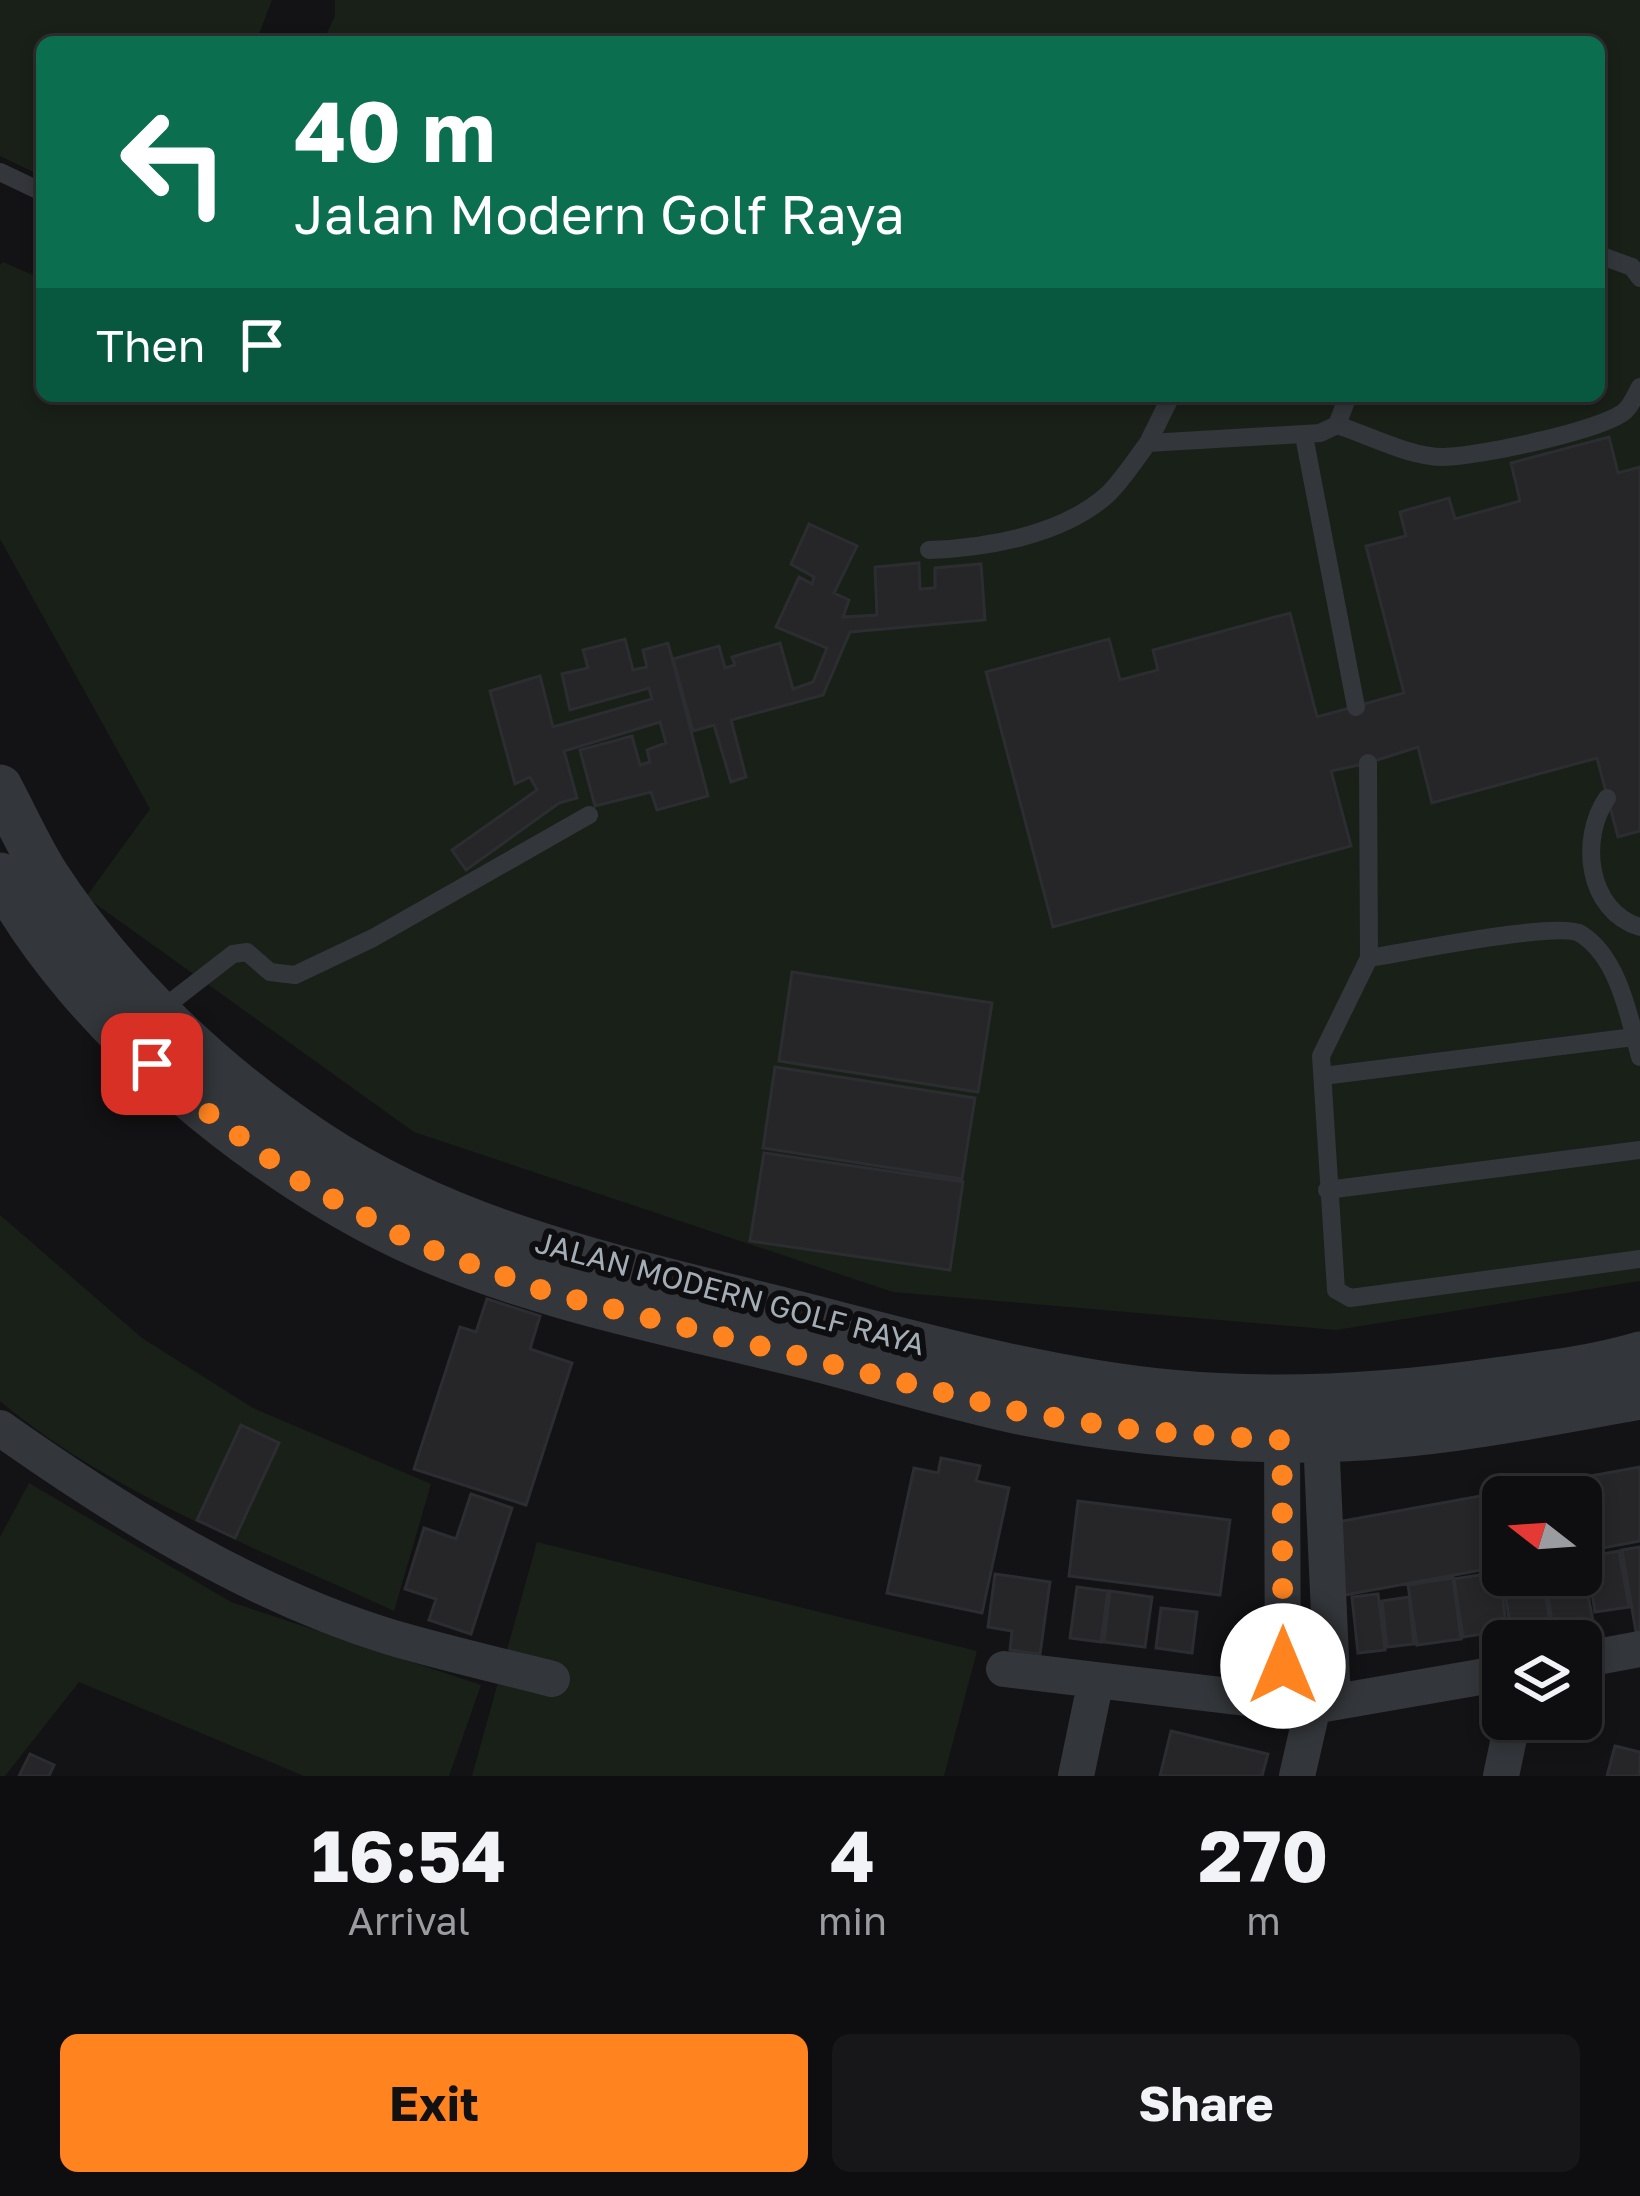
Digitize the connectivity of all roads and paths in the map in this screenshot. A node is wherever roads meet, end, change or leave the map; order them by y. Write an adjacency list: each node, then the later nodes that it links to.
1 (0, 172): 2 (lane)
2 (36, 189)
3 (1605, 257): 4 (lane)
4 (1640, 278)
5 (1640, 387): 8 (lane)
6 (1168, 402): 10 (lane)
7 (1346, 402): 8 (lane)
8 (1337, 425): 9 (lane)
9 (1304, 436): 10 (lane); 12 (lane)
10 (1148, 443): 11 (lane)
11 (929, 550)
12 (1356, 707)
13 (1368, 764): 19 (lane)
14 (0, 787): 20 (street, JALAN MODERN GOLF RAYA)
15 (1607, 798): 18 (lane)
16 (589, 815): 20 (lane)
17 (0, 875): 20 (street, JALAN MODERN GOLF RAYA)
18 (1640, 927)
19 (1369, 958): 21 (lane); 23 (lane)
20 (143, 1024): 27 (street, JALAN MODERN GOLF RAYA); 30 (street, JALAN MODERN GOLF RAYA)
21 (1634, 1037): 22 (lane); 23 (lane)
22 (1640, 1058)
23 (1323, 1076): 25 (lane)
24 (1640, 1150): 25 (lane)
25 (1327, 1190): 26 (lane)
26 (1640, 1259)
27 (1640, 1354)
28 (1640, 1397): 30 (street, JALAN MODERN GOLF RAYA)
29 (0, 1428): 35 (street)
30 (1301, 1439): 37 (street); 37 (street)
31 (1640, 1649): 32 (street)
32 (1602, 1656)
33 (1004, 1669): 36 (street)
34 (1482, 1676): 37 (street)
35 (552, 1679)
36 (1096, 1680): 37 (street); 39 (street)
37 (1310, 1704): 40 (street)
38 (1509, 1740): 41 (street)
39 (1076, 1776)
40 (1297, 1776)
41 (1501, 1776)

